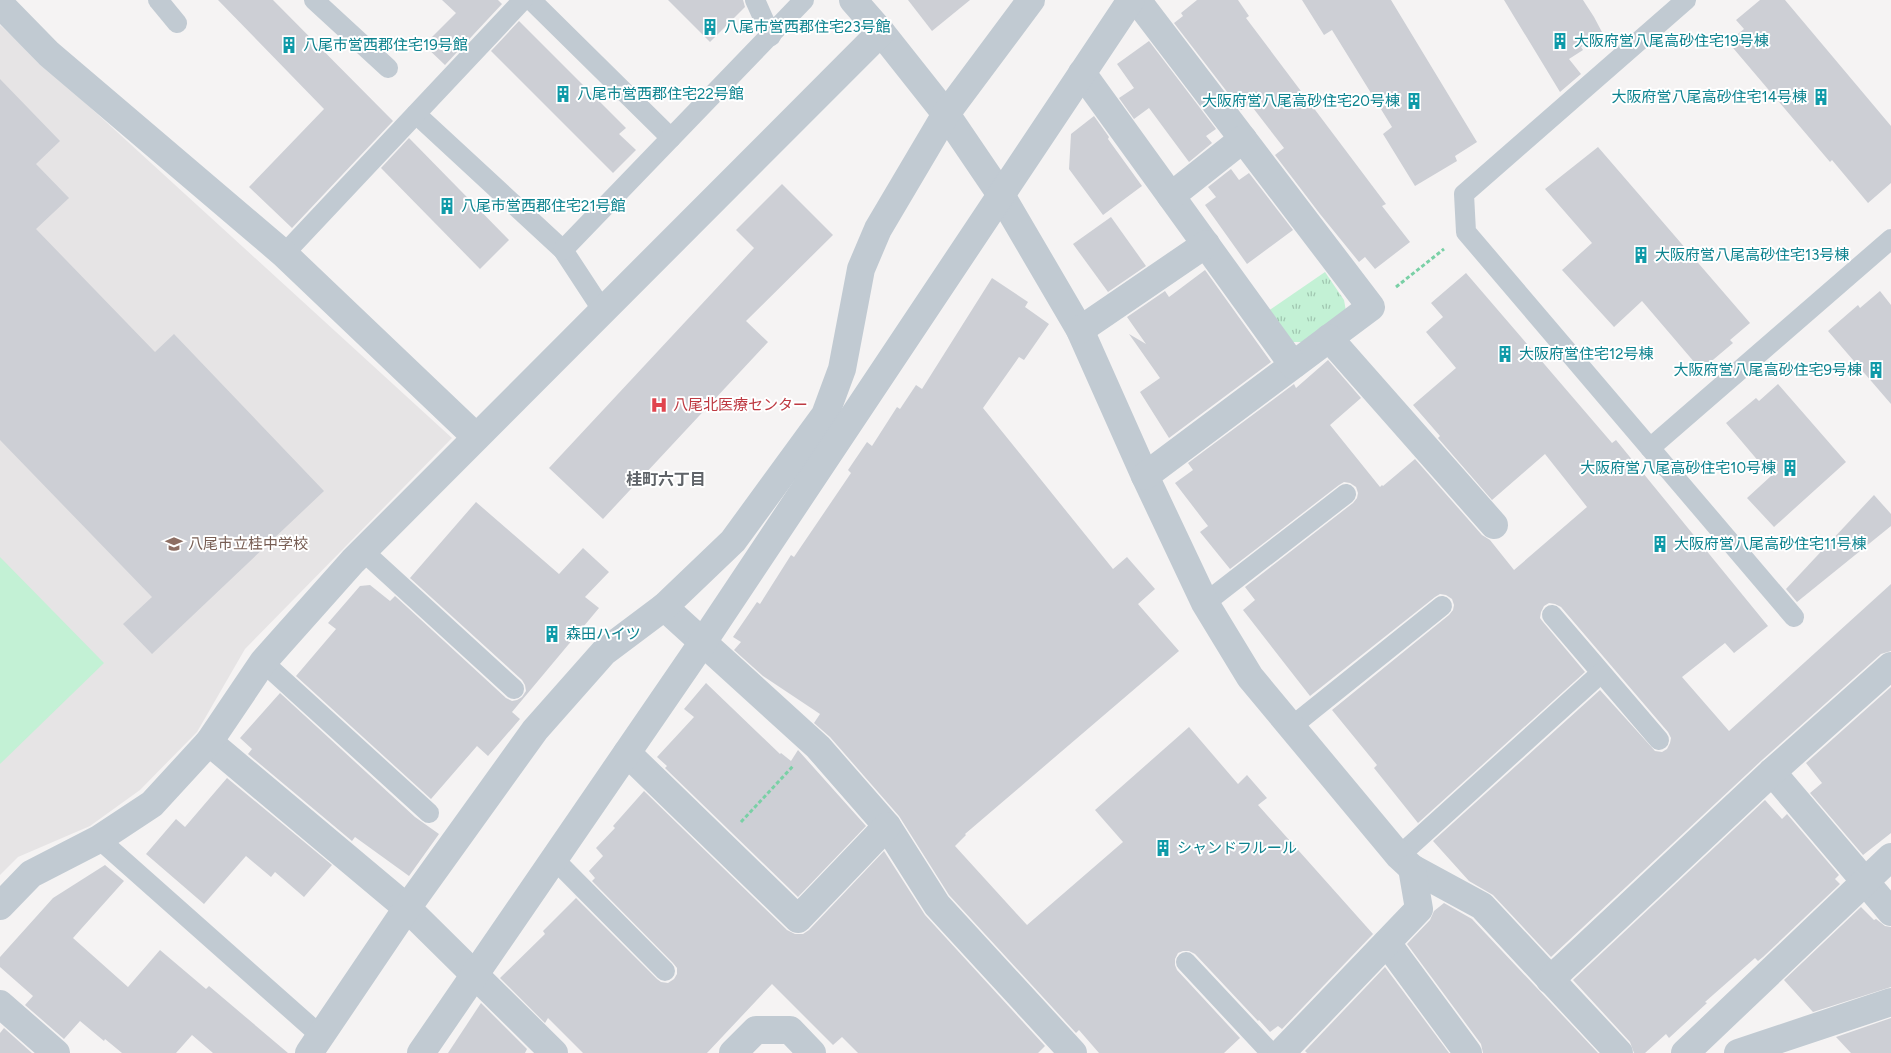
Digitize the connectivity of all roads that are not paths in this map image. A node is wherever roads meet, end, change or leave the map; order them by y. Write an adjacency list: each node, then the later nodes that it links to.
1 (158, 0): 13 (lane)
2 (314, 0): 16 (lane)
3 (523, 0): 18 (lane)
4 (531, 0): 20 (lane)
5 (755, 0): 15 (lane)
6 (804, 0): 15 (lane)
7 (853, 0): 14 (street)
8 (1132, 0): 17 (street)
9 (1137, 0): 21 (street)
10 (1686, 0): 33 (lane)
11 (1023, 3): 19 (street)
12 (0, 4): 27 (street)
13 (177, 24)
14 (881, 32): 19 (street); 28 (street)
15 (771, 36): 20 (lane)
16 (388, 68)
17 (1082, 73): 22 (street); 23 (street)
18 (416, 114): 26 (lane); 27 (lane)
19 (946, 114): 22 (street); 40 (street)
20 (671, 138): 26 (lane)
21 (1243, 139): 23 (street); 30 (street)
22 (1001, 195): 29 (street); 43 (street)
23 (1170, 196): 25 (street)
24 (1891, 239): 33 (lane)
25 (1206, 244): 29 (street); 31 (street)
26 (562, 250): 28 (lane)
27 (284, 254): 32 (street)
28 (603, 311): 32 (street)
29 (1080, 330): 34 (street)
30 (1329, 338): 31 (street); 36 (street)
31 (1293, 365): 34 (street)
32 (476, 437): 37 (street)
33 (1650, 448): 42 (lane)
34 (1145, 476): 38 (street)
35 (1346, 494): 38 (lane)
36 (1494, 525)
37 (363, 551): 44 (street); 47 (lane)
38 (1205, 603): 48 (street)
39 (1442, 606): 48 (lane)
40 (664, 607): 43 (street); 61 (street)
41 (1552, 615): 46 (lane)
42 (1794, 617)
43 (703, 642): 51 (street); 54 (street)
44 (263, 662): 50 (street); 53 (lane)
45 (1891, 666): 52 (street)
46 (1601, 673): 49 (lane); 58 (lane)
47 (514, 689)
48 (1291, 727): 58 (street)
49 (1659, 740)
50 (209, 742): 55 (street); 61 (street)
51 (627, 753): 54 (street); 57 (street)
52 (1772, 772): 59 (street); 67 (street)
53 (430, 812)
54 (888, 826): 76 (street)
55 (99, 839): 60 (street); 70 (lane)
56 (1891, 857): 59 (street)
57 (554, 859): 65 (lane); 66 (street)
58 (1405, 862): 63 (street); 67 (street)
59 (1864, 881): 62 (street); 81 (street)
60 (0, 906)
61 (407, 908): 66 (street); 70 (street)
62 (1891, 912)
63 (1387, 943): 78 (street); 79 (street)
64 (1186, 962): 77 (lane)
65 (665, 971)
66 (474, 975): 72 (street); 73 (street)
67 (1550, 980): 80 (street)
68 (1891, 1002): 82 (street)
69 (0, 1004): 71 (street)
70 (315, 1044)
71 (56, 1053)
72 (421, 1053)
73 (554, 1053)
74 (733, 1053): 75 (street)
75 (812, 1053)
76 (1072, 1053)
77 (1271, 1053)
78 (1281, 1053)
79 (1468, 1053)
80 (1619, 1053)
81 (1685, 1053)
82 (1738, 1053)

